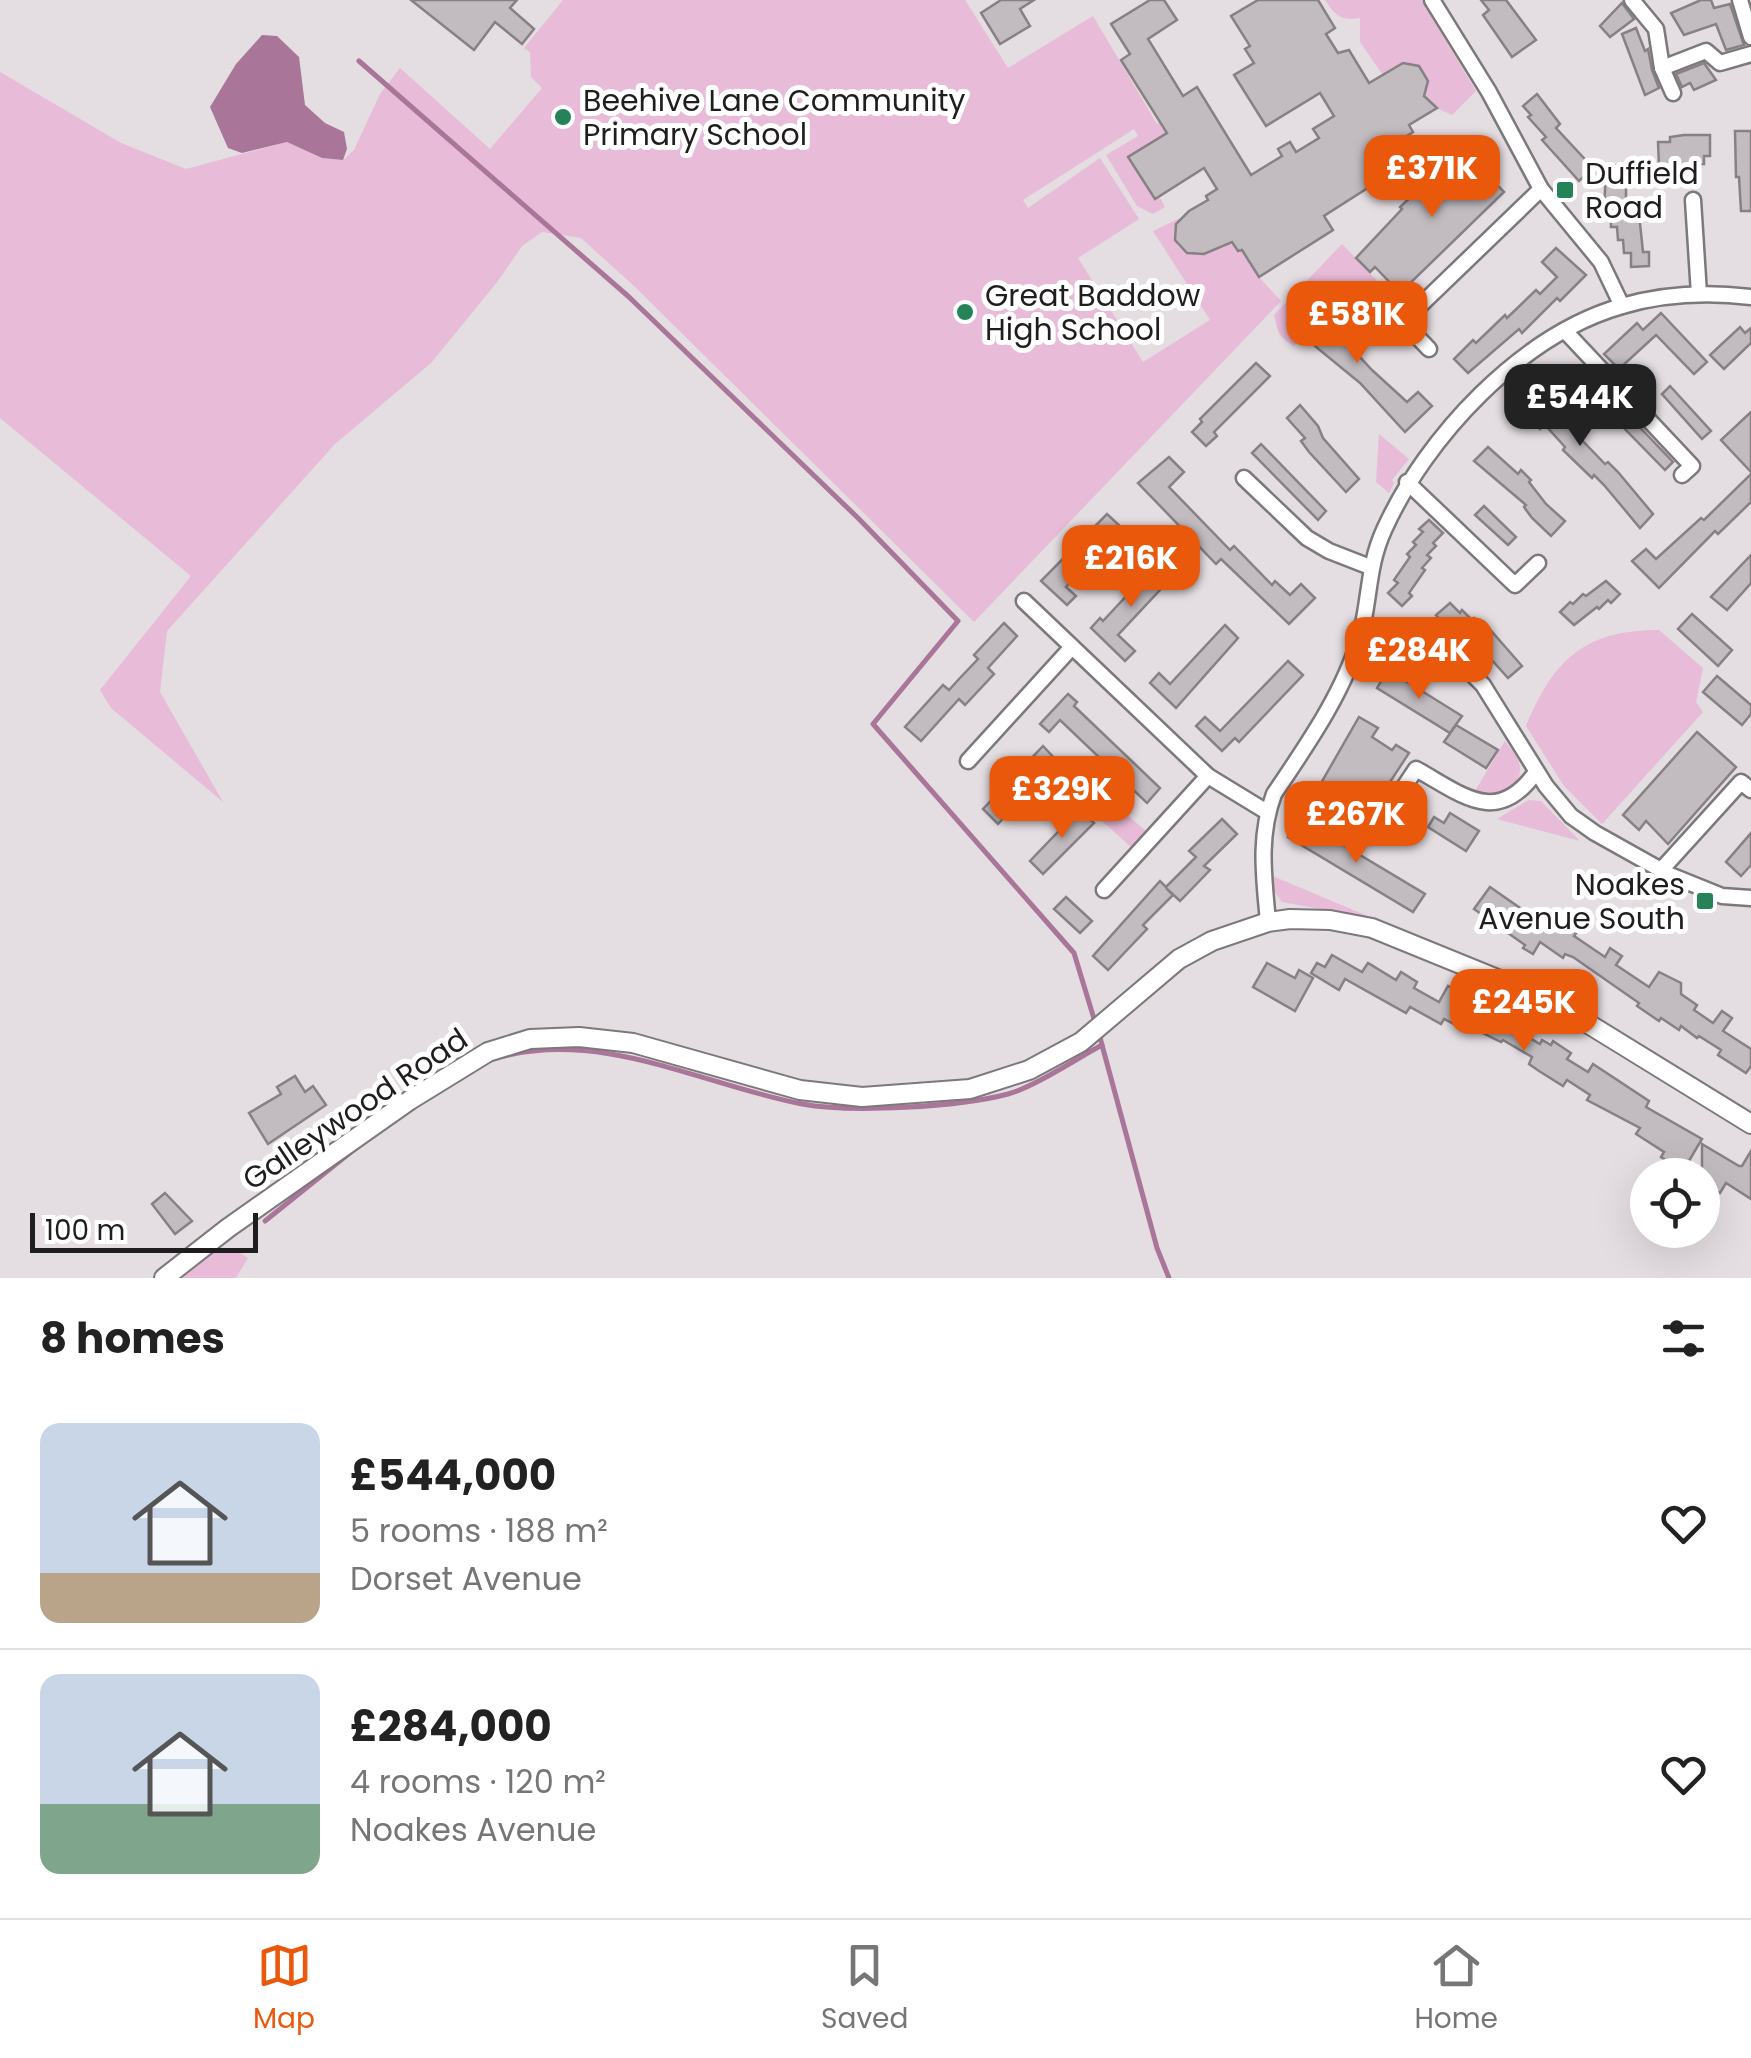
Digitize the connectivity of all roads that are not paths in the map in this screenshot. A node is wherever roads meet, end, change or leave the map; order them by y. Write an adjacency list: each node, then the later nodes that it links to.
1 (1432, 0): 8 (street)
2 (1632, 0): 6 (street)
3 (1740, 0): 4 (street)
4 (1751, 37)
5 (1751, 54): 6 (street)
6 (1662, 68): 7 (street)
7 (1674, 93)
8 (1542, 189): 13 (street); 14 (street)
9 (1693, 200): 10 (street)
10 (1699, 294): 11 (street); 13 (street)
11 (1751, 297)
12 (1383, 302): 14 (street)
13 (1622, 306): 15 (street)
14 (1403, 322): 16 (street)
15 (1566, 332): 17 (street); 19 (street)
16 (1429, 349)
17 (1692, 465)
18 (1244, 478): 21 (street)
19 (1407, 482): 20 (street); 21 (street)
20 (1538, 563)
21 (1370, 566): 23 (street)
22 (1024, 602): 24 (street)
23 (1361, 632): 26 (street); 29 (street)
24 (1072, 647): 25 (street); 27 (street)
25 (968, 761)
26 (1536, 772): 30 (street); 31 (street)
27 (1208, 776): 29 (street); 32 (street)
28 (1751, 790): 31 (street)
29 (1267, 812): 34 (street)
30 (1384, 817)
31 (1662, 869): 33 (street)
32 (1104, 890)
33 (1751, 898)
34 (1268, 922): 35 (street, Galleywood Road); 36 (street, Galleywood Road)
35 (1751, 1124)
36 (164, 1278)

